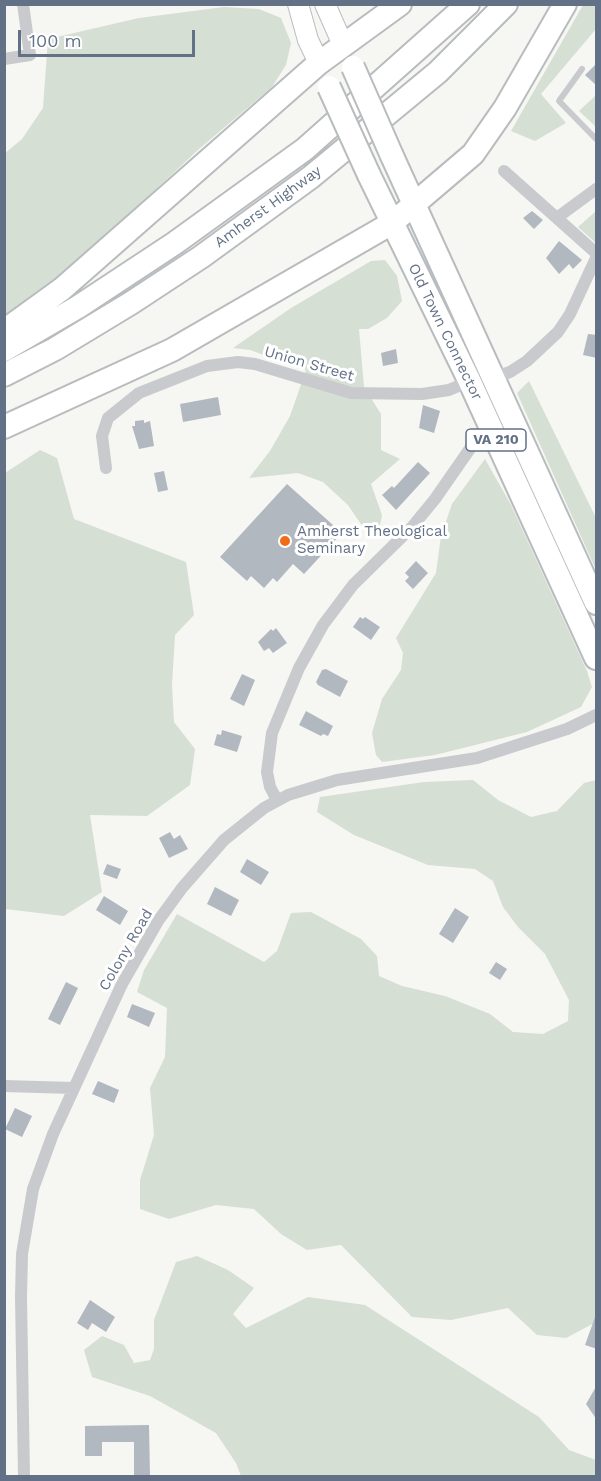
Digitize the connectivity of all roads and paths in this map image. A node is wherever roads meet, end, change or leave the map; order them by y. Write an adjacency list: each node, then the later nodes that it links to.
1 (23, 4): 9 (street)
2 (298, 4): 10 (main road, Old Town Connector / VA 210)
3 (325, 4): 8 (main road, Old Town Connector / VA 210)
4 (400, 4): 8 (highway)
5 (468, 4): 20 (highway, Amherst Highway)
6 (506, 4): 21 (highway, Amherst Highway)
7 (565, 4): 15 (highway)
8 (343, 45): 10 (highway); 15 (highway, Old Town Connector / VA 210, bridge)
9 (4, 59)
10 (319, 63): 17 (highway, Old Town Connector / VA 210, bridge); 19 (highway)
11 (582, 69): 12 (lane)
12 (597, 139)
13 (504, 171): 16 (street)
14 (597, 189): 16 (street)
15 (416, 206): 17 (highway); 22 (highway, Old Town Connector / VA 210)
16 (558, 217): 18 (street)
17 (392, 223): 23 (highway, Old Town Connector / VA 210); 24 (highway)
18 (597, 256): 22 (street)
19 (4, 331)
20 (4, 350)
21 (4, 375)
22 (493, 379): 23 (street, Union Street); 27 (highway, Old Town Connector / VA 210)
23 (469, 380): 26 (street, Union Street); 28 (highway, Old Town Connector / VA 210)
24 (4, 427)
25 (476, 440): 30 (street)
26 (106, 468)
27 (597, 603)
28 (597, 658)
29 (597, 715): 30 (street, Colony Road)
30 (277, 800): 32 (street, Colony Road)
31 (4, 1086): 32 (street)
32 (73, 1088): 33 (street, Colony Road)
33 (24, 1476)

